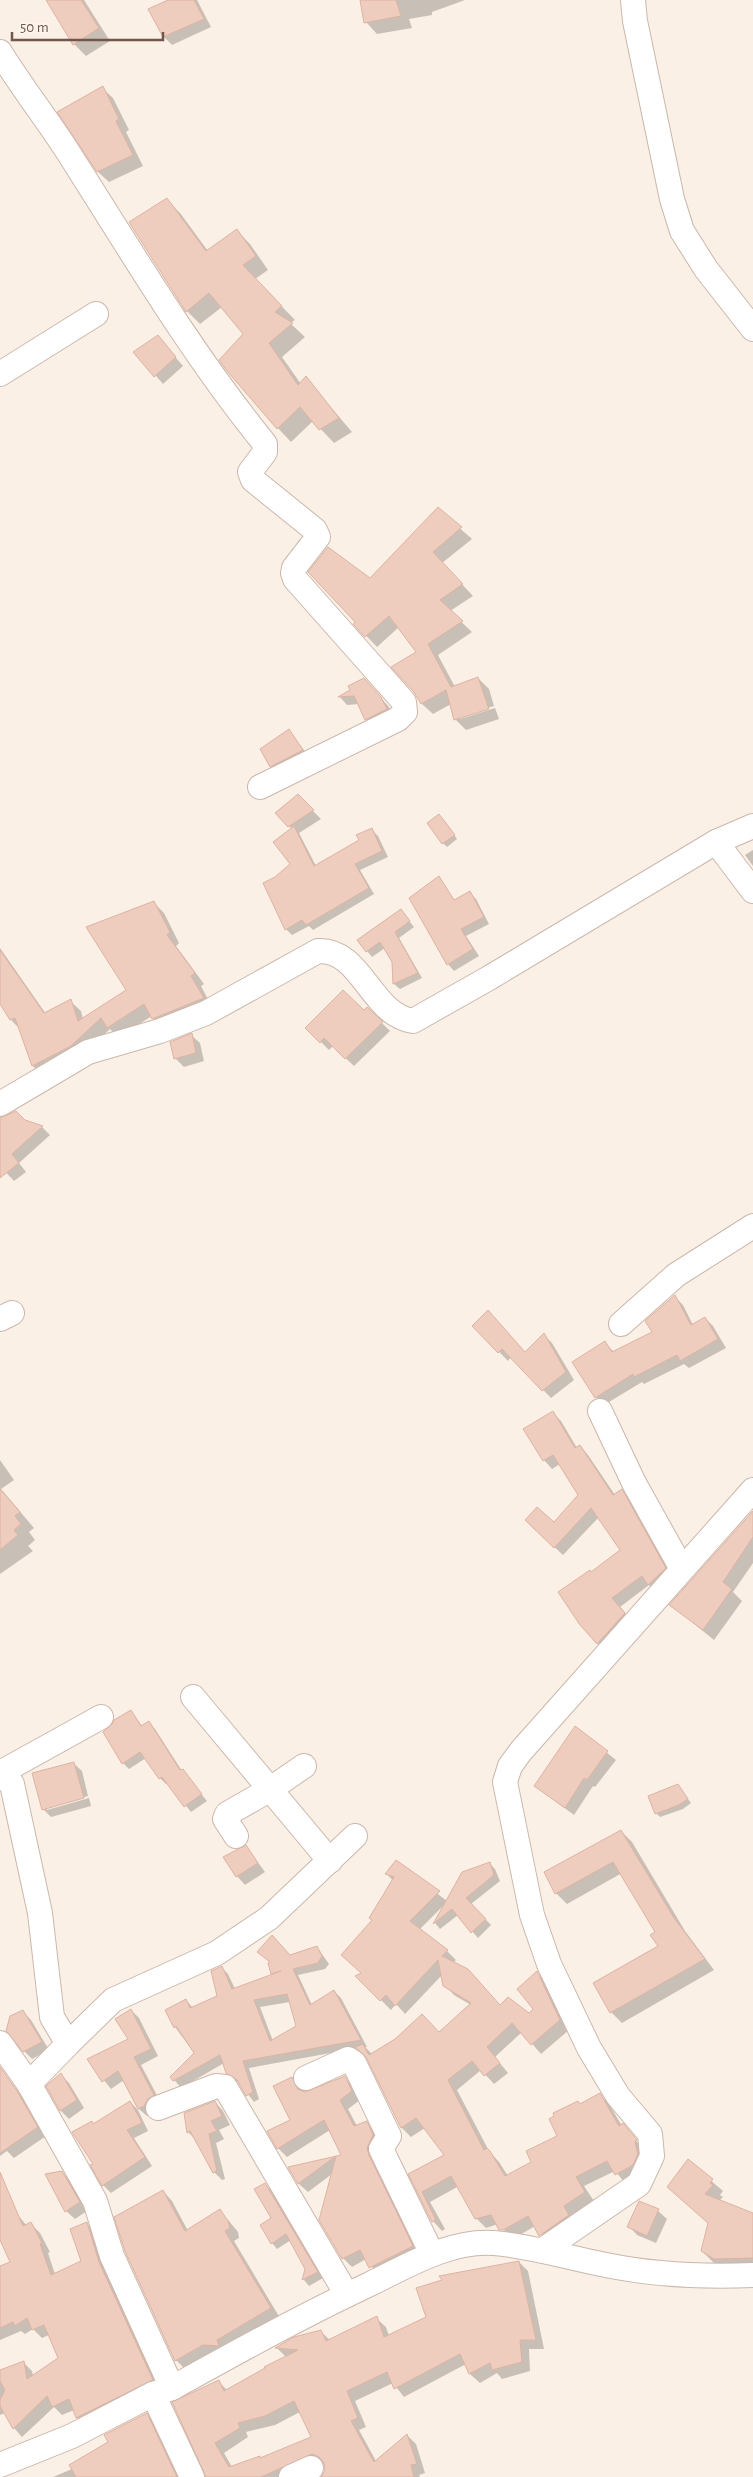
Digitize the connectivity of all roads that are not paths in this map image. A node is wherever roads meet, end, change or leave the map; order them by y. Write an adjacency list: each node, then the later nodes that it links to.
1 (633, 0): 4 (street)
2 (0, 52): 6 (street)
3 (96, 314): 5 (street)
4 (753, 329)
5 (0, 374)
6 (260, 787)
7 (753, 826): 8 (street)
8 (716, 842): 9 (street); 10 (street)
9 (753, 891)
10 (0, 1104)
11 (753, 1226): 12 (street)
12 (621, 1324)
13 (600, 1410): 15 (street)
14 (753, 1490): 15 (street)
15 (682, 1569): 30 (street)
16 (193, 1697): 21 (street)
17 (101, 1717): 19 (street)
18 (304, 1766): 21 (street)
19 (0, 1772)
20 (0, 1778): 26 (street)
21 (269, 1790): 22 (street); 24 (street)
22 (236, 1836)
23 (355, 1836): 24 (street)
24 (330, 1861): 26 (street)
25 (0, 2043): 28 (street)
26 (68, 2044): 28 (street)
27 (306, 2078): 31 (street)
28 (29, 2084): 34 (street)
29 (158, 2108): 33 (street)
30 (543, 2250): 31 (street); 32 (street)
31 (432, 2254): 33 (street)
32 (753, 2275)
33 (347, 2295): 34 (street)
34 (162, 2391): 35 (street); 36 (street)
35 (0, 2466)
36 (192, 2477)

